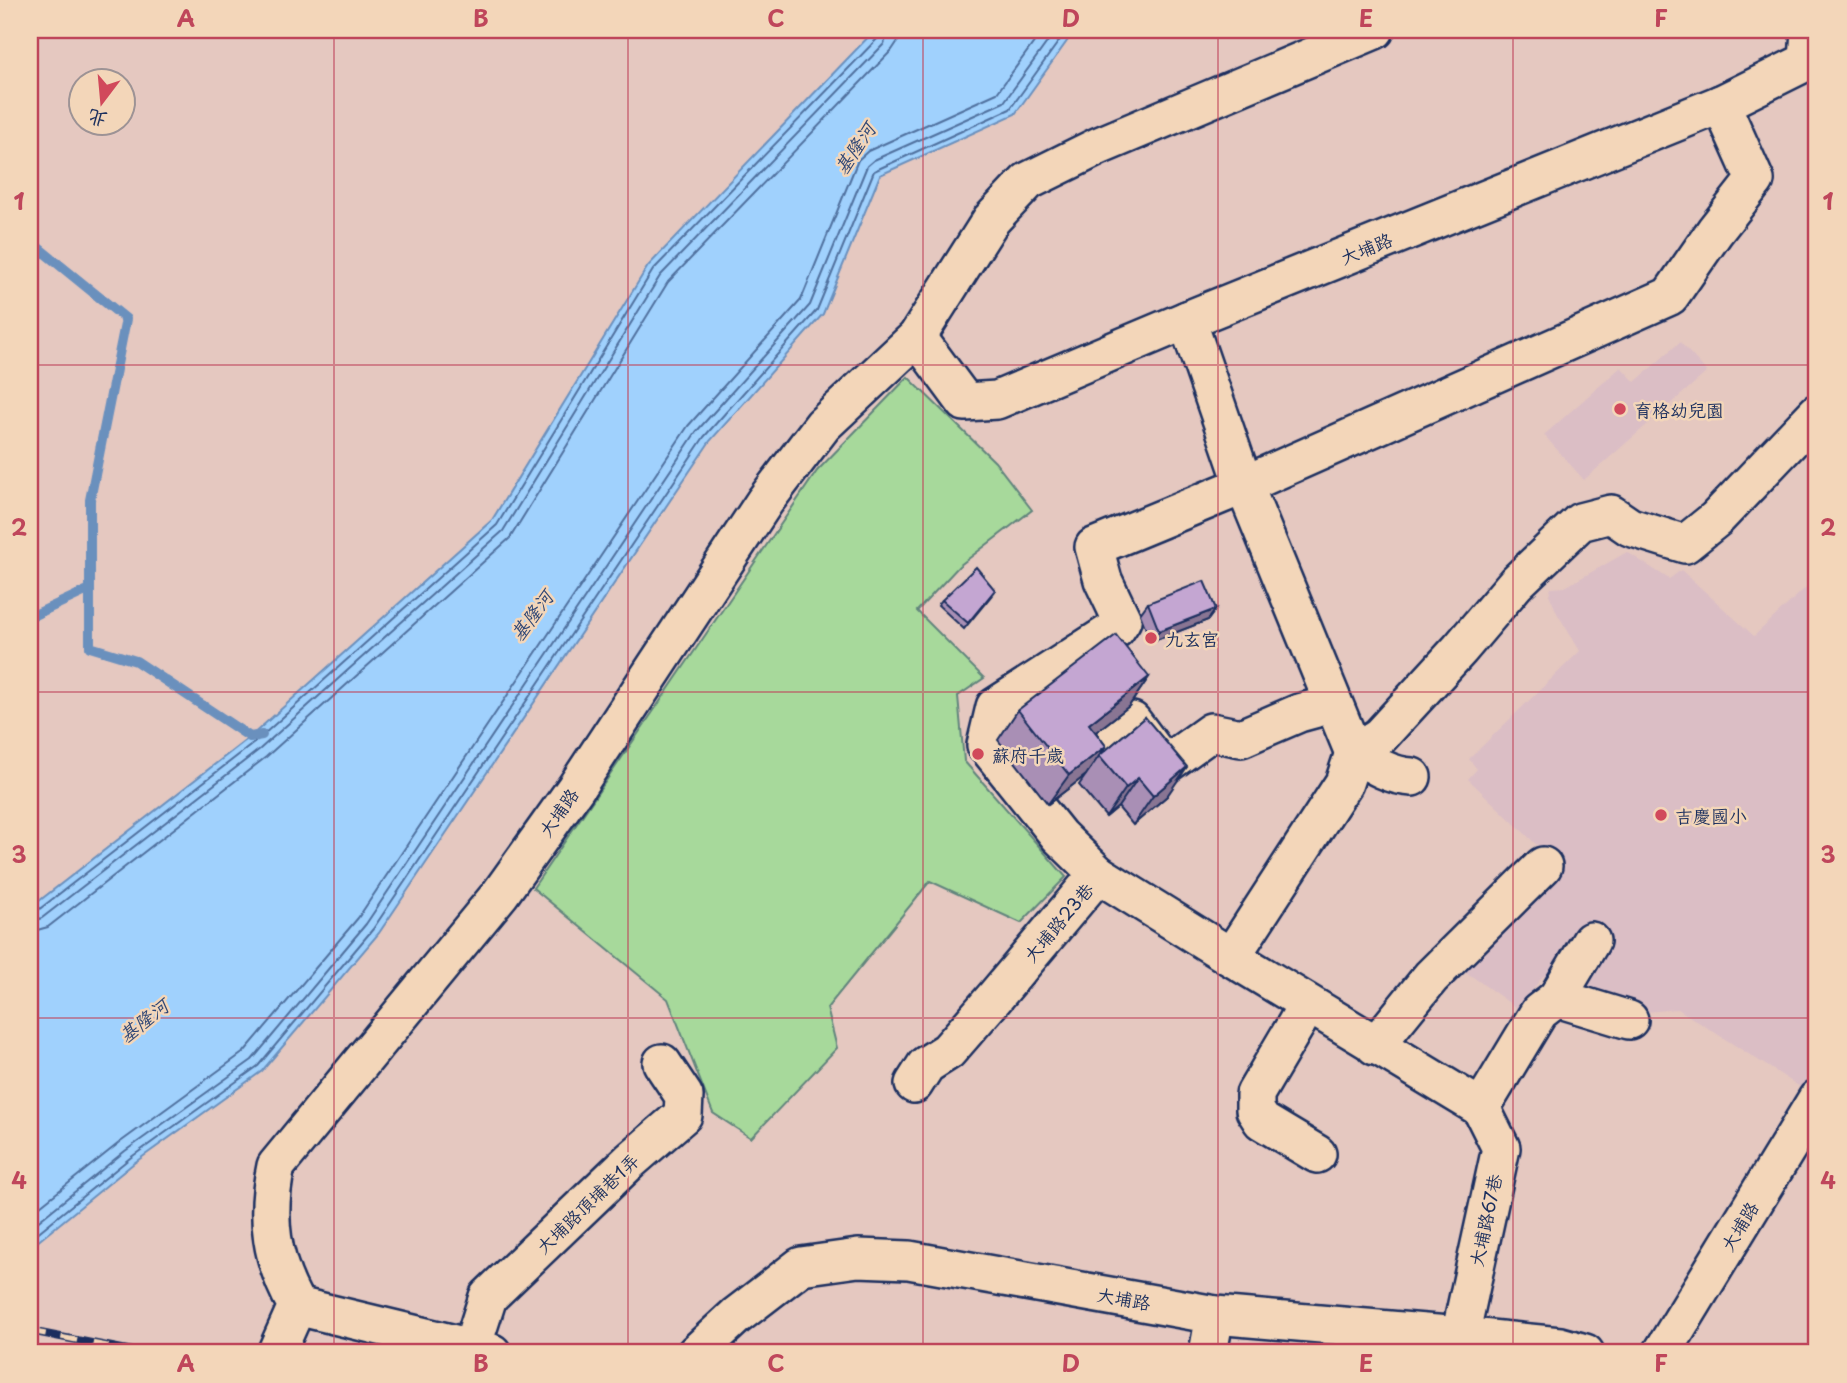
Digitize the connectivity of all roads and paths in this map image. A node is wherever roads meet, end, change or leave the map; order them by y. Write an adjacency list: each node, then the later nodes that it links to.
1 (1375, 30): 5 (street, 大埔路)
2 (1810, 30): 3 (street, 大埔路)
3 (1721, 104): 4 (street, 大埔路); 7 (street)
4 (1187, 320): 5 (street, 大埔路); 7 (street)
5 (917, 337): 25 (street, 大埔路)
6 (1817, 413): 10 (street)
7 (1244, 485): 8 (street); 13 (street)
8 (1332, 704): 9 (street); 10 (street)
9 (1092, 748)
10 (1353, 753): 11 (street); 15 (street)
11 (1412, 777)
12 (1543, 866): 19 (street)
13 (1098, 874): 15 (street, 大埔路23巷); 21 (street, 大埔路23巷)
14 (1591, 941): 16 (street)
15 (1231, 957): 17 (street, 大埔路23巷)
16 (1557, 998): 18 (street); 23 (street)
17 (1308, 1004): 19 (street, 大埔路23巷); 24 (street)
18 (1629, 1020)
19 (1375, 1046): 23 (street, 大埔路23巷)
20 (662, 1063): 28 (street, 大埔路頂埔巷1弄)
21 (914, 1084)
22 (1817, 1099): 33 (street, 大埔路)
23 (1481, 1108): 27 (street, 大埔路67巷)
24 (1317, 1154)
25 (297, 1306): 28 (street); 29 (street)
26 (1215, 1315): 27 (street, 大埔路); 30 (street, 大埔路); 31 (street)
27 (1460, 1336): 32 (street, 大埔路)
28 (482, 1350)
29 (277, 1351)
30 (696, 1353)
31 (1208, 1353)
32 (1585, 1353)
33 (1662, 1353)

